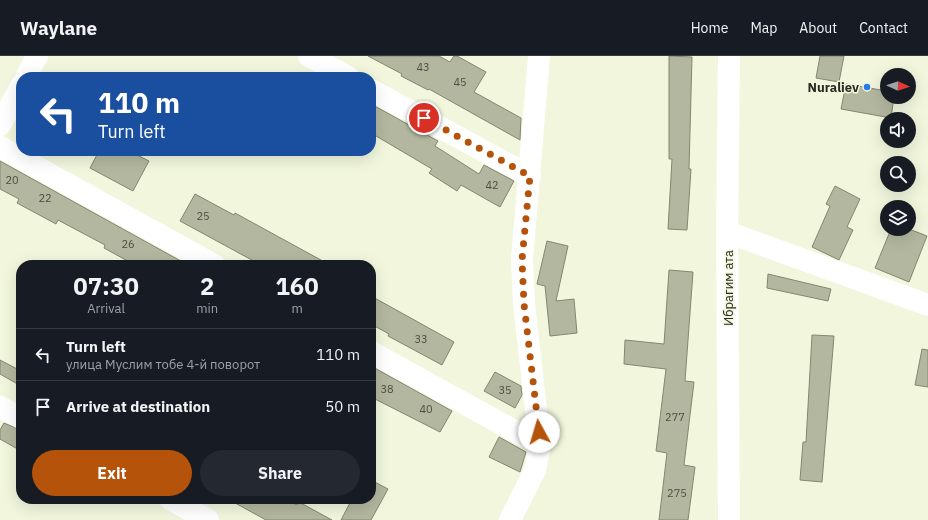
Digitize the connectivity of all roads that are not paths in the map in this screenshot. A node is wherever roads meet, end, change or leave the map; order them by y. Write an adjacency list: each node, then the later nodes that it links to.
1 (37, 56): 5 (street)
2 (309, 56): 6 (street)
3 (539, 56): 13 (street)
4 (728, 56): 14 (street, Ибрагим ата)
5 (29, 72)
6 (339, 72)
7 (376, 93): 13 (street)
8 (16, 95): 9 (street)
9 (0, 125)
10 (0, 147): 12 (street)
11 (16, 156): 15 (street)
12 (16, 156)
13 (530, 176): 20 (street)
14 (727, 232): 16 (street); 24 (street, Ибрагим ата)
15 (205, 260)
16 (928, 305)
17 (376, 355): 20 (street)
18 (0, 406): 19 (street)
19 (16, 415)
20 (540, 445): 23 (street)
21 (179, 504): 22 (street)
22 (208, 520)
23 (510, 520)
24 (729, 520)

